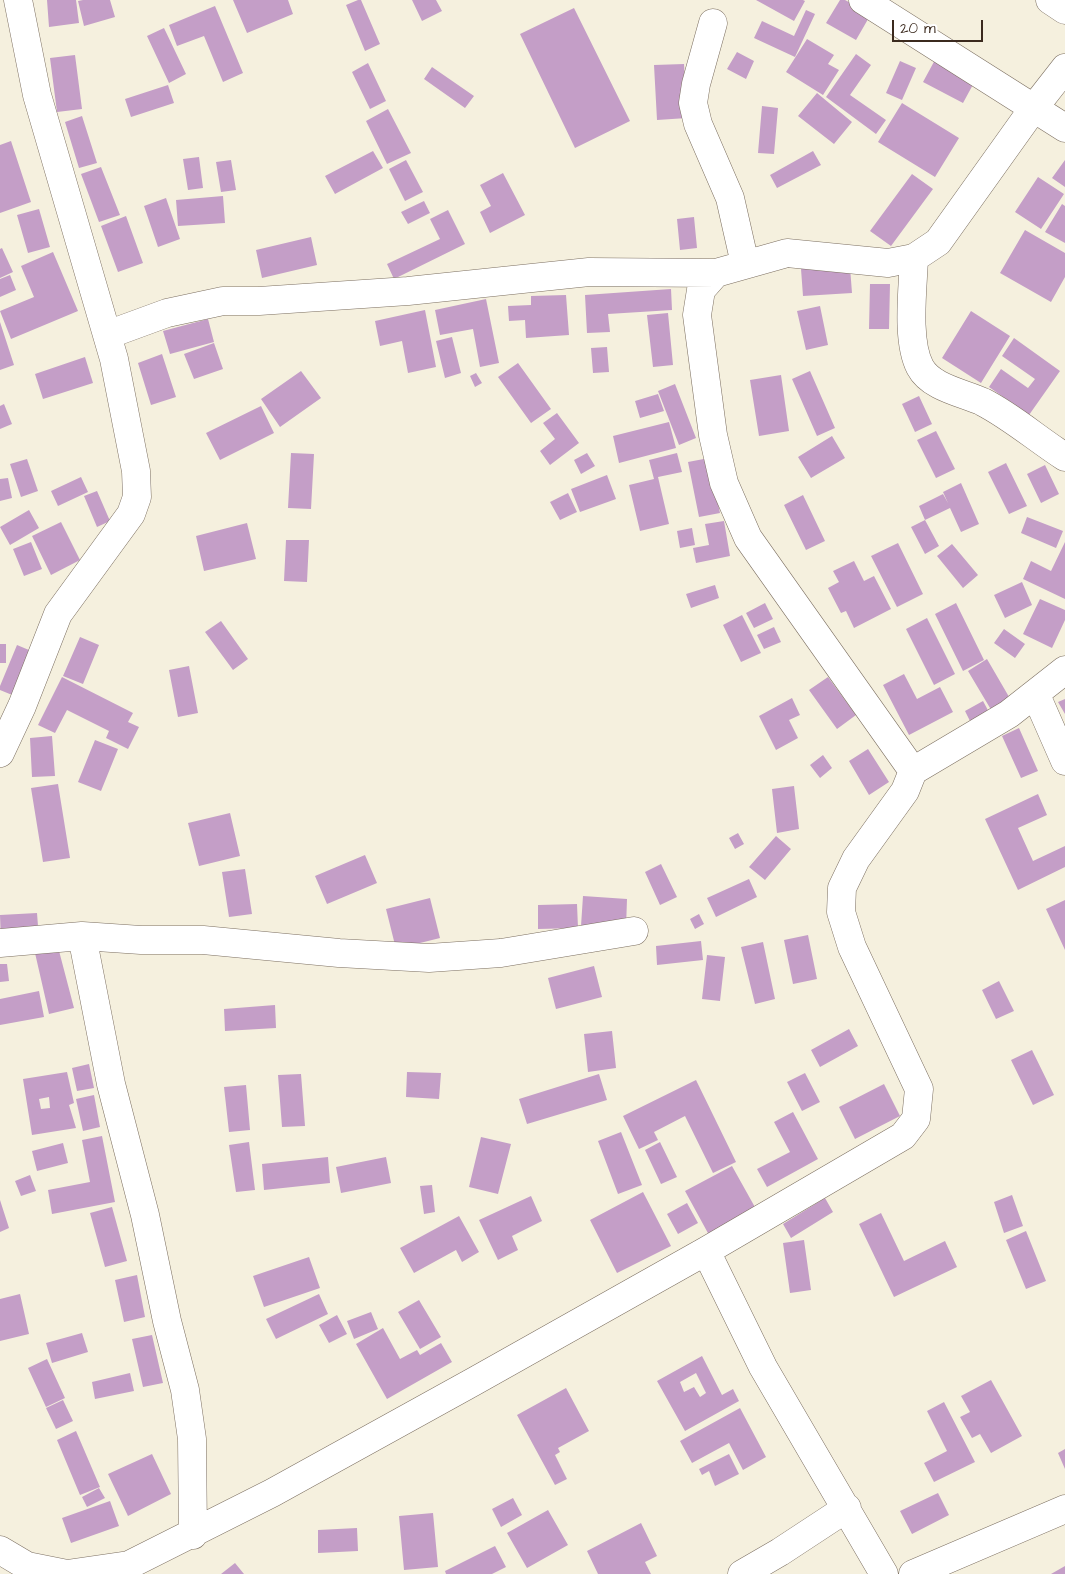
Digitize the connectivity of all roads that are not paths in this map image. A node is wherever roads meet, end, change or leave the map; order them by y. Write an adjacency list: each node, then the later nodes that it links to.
1 (18, 0): 12 (main road)
2 (863, 0): 7 (main road)
3 (1050, 0): 4 (main road)
4 (1065, 10)
5 (713, 23): 10 (main road)
6 (1065, 68): 7 (main road)
7 (1033, 109): 8 (main road); 9 (main road)
8 (1065, 128)
9 (914, 258): 10 (main road); 13 (main road)
10 (744, 264): 11 (main road)
11 (716, 273): 12 (main road); 18 (main road)
12 (107, 335): 16 (main road)
13 (1065, 457)
14 (1065, 670): 15 (main road)
15 (1036, 695): 17 (main road); 18 (main road)
16 (0, 753)
17 (1065, 761)
18 (913, 771): 22 (main road)
19 (634, 931): 20 (main road)
20 (82, 936): 21 (main road); 25 (main road)
21 (0, 944)
22 (706, 1251): 23 (main road); 25 (main road)
23 (847, 1508): 28 (main road); 29 (main road)
24 (1065, 1509): 30 (main road)
25 (193, 1535): 27 (main road)
26 (0, 1550): 27 (main road)
27 (128, 1569)
28 (742, 1574)
29 (884, 1574)
30 (913, 1574)

